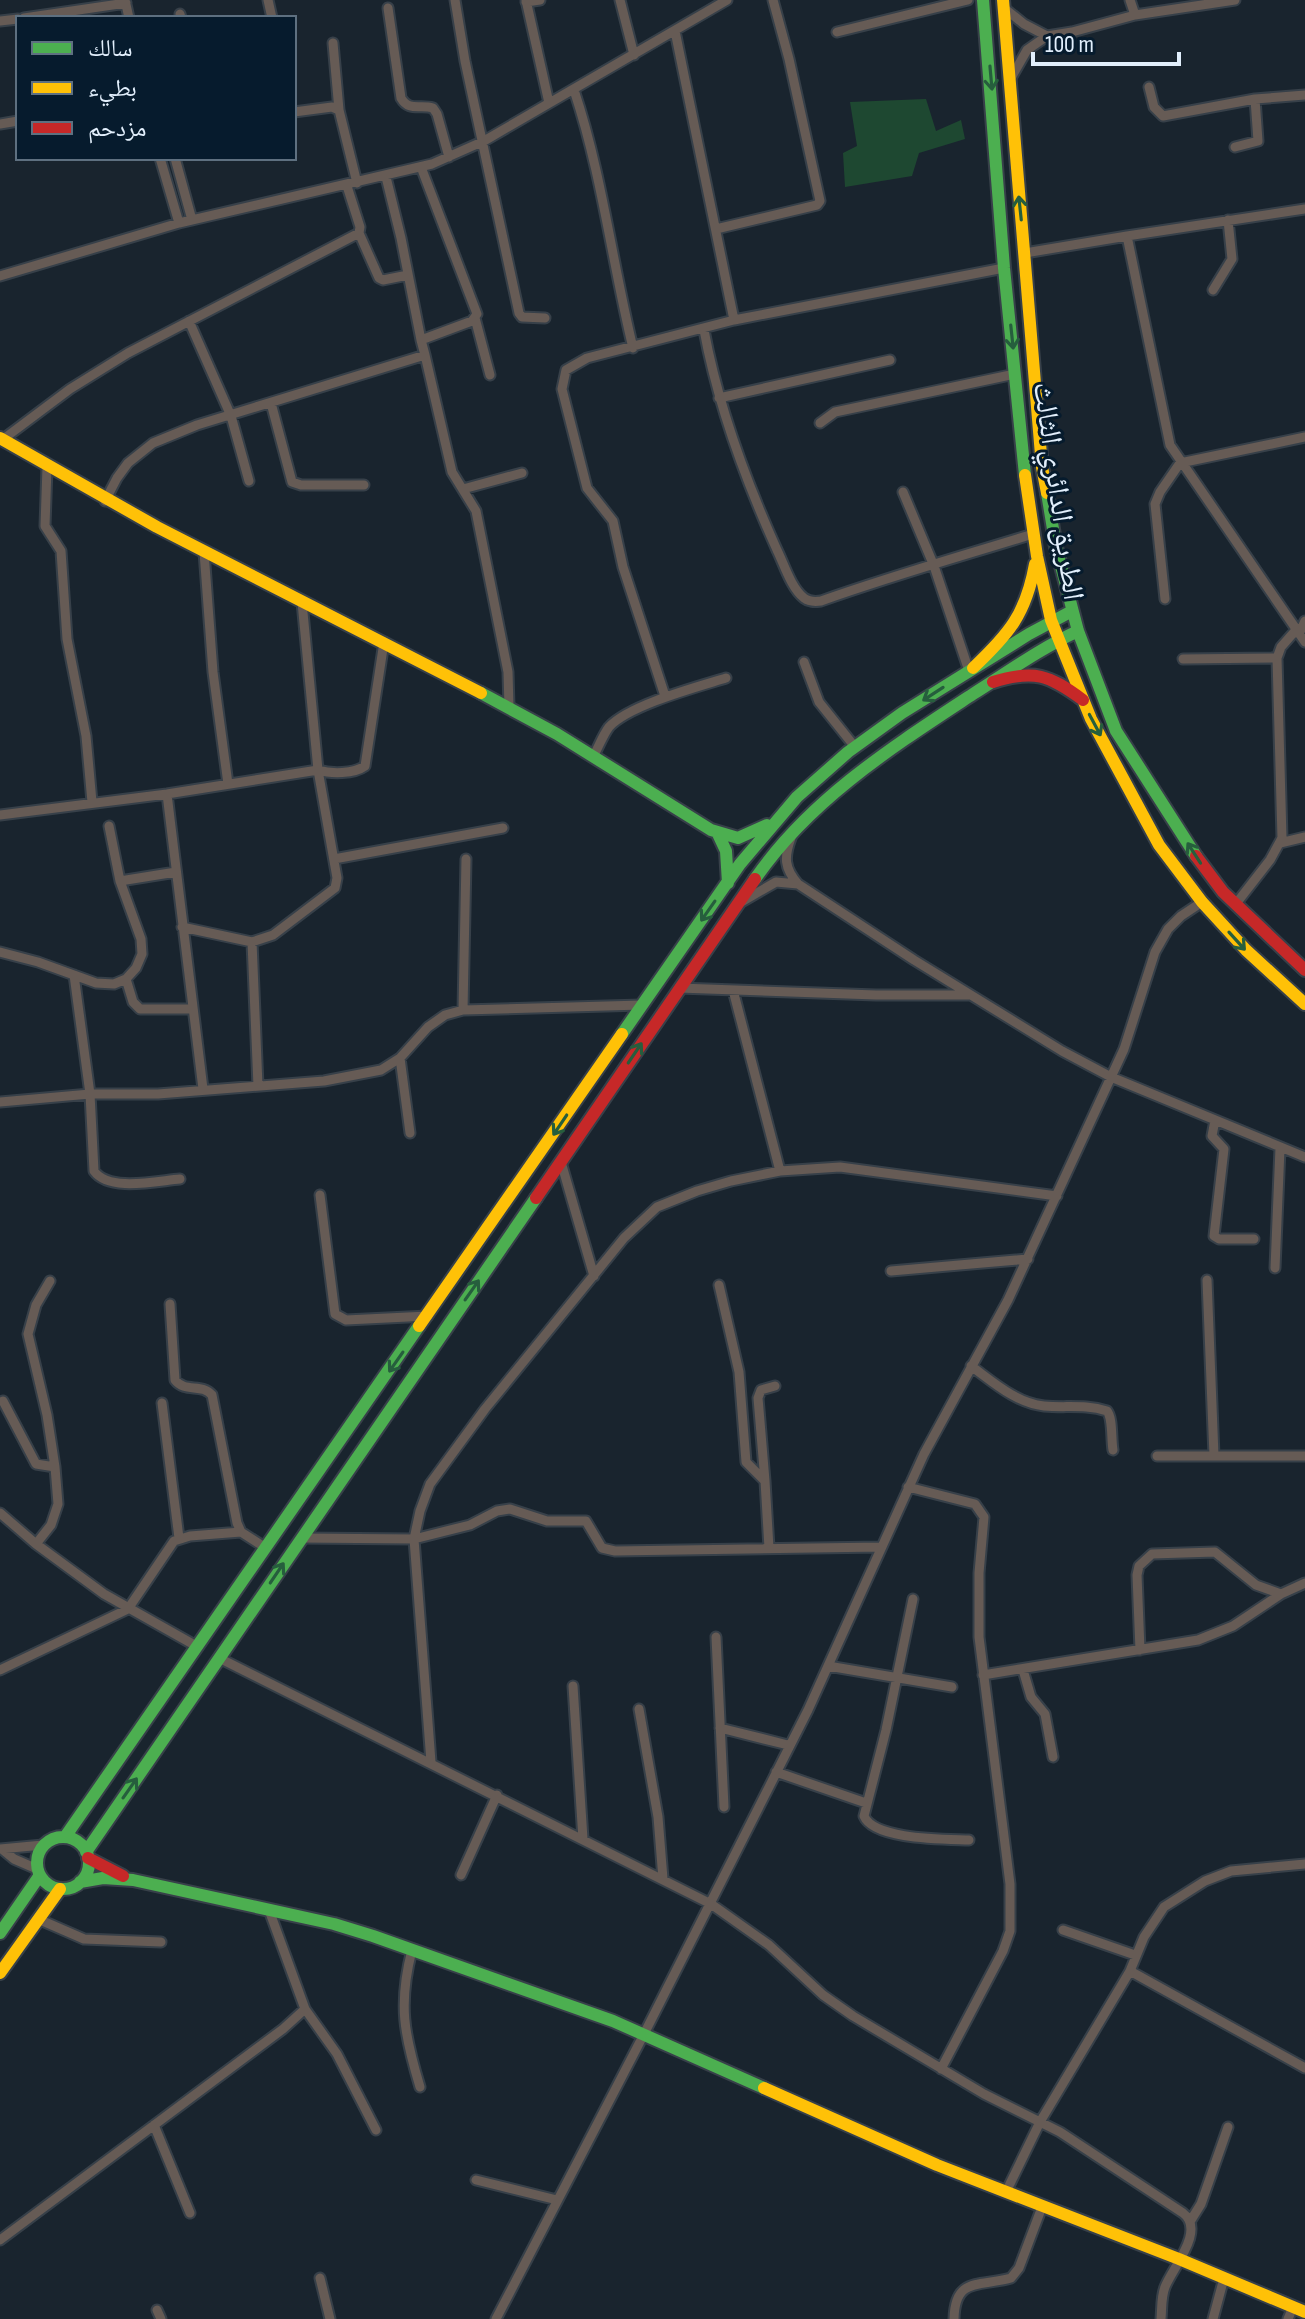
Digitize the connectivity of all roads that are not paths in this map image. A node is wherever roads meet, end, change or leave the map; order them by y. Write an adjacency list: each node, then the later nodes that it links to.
1 (455, 0): 30 (street)
2 (540, 0): 9 (street)
3 (620, 0): 21 (street)
4 (773, 0): 42 (street)
5 (968, 0): 18 (street)
6 (983, 0): 46 (main road, الطريق الدائري الثالث, one-way to 46)
7 (1130, 0): 15 (street)
8 (1235, 0): 12 (street)
9 (526, 1): 27 (street)
10 (724, 1): 17 (street)
11 (126, 2): 16 (street)
12 (1197, 3): 15 (street)
13 (1004, 4): 19 (street); 22 (main road, الطريق الدائري الثالث)
14 (388, 8): 32 (street)
15 (1135, 15): 19 (street)
16 (34, 16)
17 (675, 31): 21 (street); 42 (street)
18 (837, 32)
19 (1047, 36): 22 (street)
20 (333, 43): 28 (street)
21 (634, 55): 24 (street)
22 (1009, 81): 45 (main road, الطريق الدائري الثالث, one-way to 22)
23 (1149, 87): 26 (street)
24 (574, 90): 27 (street); 56 (street)
25 (1305, 95): 26 (street)
26 (1255, 99): 31 (street)
27 (549, 103): 30 (street)
28 (339, 110): 29 (street); 37 (street)
29 (296, 112)
30 (484, 141): 32 (street); 51 (street)
31 (1235, 147)
32 (449, 157): 35 (street)
33 (161, 160): 41 (street)
34 (176, 160): 39 (street)
35 (421, 167): 36 (street); 50 (street)
36 (386, 177): 37 (street); 47 (street)
37 (352, 184): 39 (street); 43 (street)
38 (1305, 209): 40 (street)
39 (192, 220): 41 (street)
40 (1228, 220): 44 (street); 49 (street)
41 (179, 223): 48 (street)
42 (716, 229): 52 (street)
43 (359, 233): 47 (street); 53 (street)
44 (1127, 236): 45 (street); 67 (street)
45 (1025, 253): 81 (main road, الطريق الدائري الثالث)
46 (1004, 268): 52 (street); 59 (main road, الطريق الدائري الثالث, one-way to 59)
47 (408, 275): 55 (street)
48 (0, 276)
49 (1213, 290)
50 (475, 318): 55 (street); 60 (street)
51 (545, 318)
52 (734, 320): 54 (street)
53 (189, 321): 63 (street); 66 (street)
54 (704, 330): 56 (street); 61 (street)
55 (421, 340): 57 (street)
56 (633, 348): 94 (street)
57 (425, 355): 62 (street); 72 (street)
58 (890, 360): 61 (street)
59 (1015, 374): 64 (street); 75 (main road, الطريق الدائري الثالث)
60 (490, 375)
61 (719, 398): 78 (street)
62 (271, 403): 63 (street); 71 (street)
63 (231, 416): 70 (street); 74 (street)
64 (820, 423)
65 (1305, 437): 67 (street)
66 (1, 439): 68 (main road)
67 (1180, 463): 79 (street); 85 (street)
68 (47, 467): 74 (main road); 102 (street)
69 (522, 473): 72 (street)
70 (249, 481)
71 (364, 485)
72 (463, 489): 96 (street)
73 (903, 492): 78 (street)
74 (105, 501): 76 (main road)
75 (1033, 534): 77 (main road, الطريق الدائري الثالث); 78 (street)
76 (204, 552): 80 (main road); 100 (street)
77 (1037, 556): 82 (main road, الطريق الدائري الثالث); 91 (main road)
78 (934, 566): 91 (street)
79 (1165, 599)
80 (302, 602): 87 (main road); 99 (street)
81 (1072, 611): 82 (main road); 84 (main road, الطريق الدائري الثالث)
82 (1051, 620): 86 (main road, الطريق الدائري الثالث); 91 (main road)
83 (1305, 621): 85 (street)
84 (1078, 631): 86 (main road); 118 (main road, الطريق الدائري الثالث, one-way to 84)
85 (1300, 635): 88 (street)
86 (1058, 639): 93 (main road); 95 (main road, الطريق الدائري الثالث)
87 (384, 642): 96 (main road); 99 (street)
88 (1277, 658): 89 (street); 110 (street)
89 (1183, 659)
90 (804, 662): 97 (street)
91 (971, 669): 97 (main road, one-way to 97)
92 (726, 678): 94 (street)
93 (993, 682): 95 (main road); 108 (main road)
94 (665, 696): 98 (street)
95 (1083, 700): 117 (main road, الطريق الدائري الثالث, one-way to 117)
96 (509, 707): 98 (main road)
97 (855, 747): 104 (main road)
98 (594, 755): 107 (main road)
99 (318, 770): 100 (street); 111 (street)
100 (228, 784): 101 (street)
101 (167, 794): 102 (street); 113 (street)
102 (92, 802): 103 (street)
103 (0, 815)
104 (773, 822): 107 (main road); 115 (main road)
105 (109, 826): 114 (street)
106 (503, 828): 111 (street)
107 (718, 834): 115 (main road)
108 (792, 834): 116 (street); 119 (main road)
109 (1305, 837): 110 (street)
110 (1280, 843): 118 (street)
111 (334, 859): 121 (street)
112 (466, 859): 132 (street)
113 (176, 872): 114 (street); 120 (street)
114 (120, 881): 125 (street)
115 (728, 883): 130 (main road, one-way to 130)
116 (798, 884): 119 (street); 128 (street)
117 (1202, 902): 129 (main road, الطريق الدائري الثالث, one-way to 129); 134 (street)
118 (1235, 905): 123 (main road, الطريق الدائري الثالث)
119 (734, 907): 126 (main road)
120 (182, 927): 121 (street); 131 (street)
121 (252, 942): 135 (street)
122 (0, 952): 124 (street)
123 (1305, 970)
124 (74, 975): 125 (street); 137 (street)
125 (126, 979): 131 (street)
126 (679, 988): 127 (street); 143 (main road, one-way to 126)
127 (733, 990): 128 (street); 144 (street)
128 (973, 995): 134 (street)
129 (1305, 1004)
130 (642, 1005): 132 (street); 149 (main road, one-way to 149)
131 (193, 1009): 136 (street)
132 (463, 1010): 133 (street)
133 (400, 1058): 135 (street); 140 (street)
134 (1111, 1077): 139 (street); 147 (street)
135 (258, 1086): 136 (street)
136 (203, 1089): 137 (street)
137 (90, 1094): 138 (street); 145 (street)
138 (0, 1102)
139 (1215, 1120): 141 (street); 148 (street)
140 (410, 1133)
141 (1280, 1148): 142 (street); 152 (street)
142 (1305, 1157)
143 (561, 1162): 150 (main road); 154 (street)
144 (780, 1171): 147 (street); 154 (street)
145 (180, 1179)
146 (320, 1195): 159 (street)
147 (1057, 1196): 151 (street)
148 (1254, 1239)
149 (480, 1241): 150 (main road); 159 (main road)
150 (498, 1252): 174 (main road, one-way to 150)
151 (1028, 1259): 153 (street); 160 (street)
152 (1275, 1268)
153 (891, 1271)
154 (594, 1276): 175 (street)
155 (1207, 1280): 166 (street)
156 (50, 1281): 168 (street)
157 (719, 1285): 169 (street)
158 (170, 1304): 172 (street)
159 (428, 1316): 178 (main road, one-way to 178)
160 (971, 1366): 164 (street); 170 (street)
161 (775, 1386): 169 (street)
162 (3, 1401): 168 (street)
163 (162, 1403): 173 (street)
164 (1113, 1450)
165 (1157, 1456): 166 (street)
166 (1214, 1456): 167 (street)
167 (1305, 1456)
168 (55, 1467): 176 (street)
169 (765, 1481): 179 (street)
170 (908, 1487): 177 (street); 191 (street)
171 (0, 1513): 176 (street)
172 (241, 1532): 173 (street); 178 (street)
173 (179, 1538): 183 (street)
174 (301, 1538): 175 (street); 187 (main road, one-way to 174)
175 (414, 1539): 179 (street); 199 (street)
176 (36, 1544): 183 (street)
177 (881, 1547): 179 (street); 188 (street)
178 (266, 1548): 185 (main road)
179 (769, 1548)
180 (1305, 1583): 181 (street)
181 (1281, 1594): 186 (street); 186 (street)
182 (913, 1599): 192 (street)
183 (128, 1609): 185 (street); 189 (street)
184 (716, 1637): 196 (street)
185 (198, 1647): 204 (main road)
186 (1140, 1650): 190 (street)
187 (219, 1658): 199 (street); 209 (main road, one-way to 187)
188 (828, 1666): 192 (street); 197 (street)
189 (0, 1670)
190 (1023, 1670): 191 (street); 198 (street)
191 (983, 1675): 230 (street)
192 (897, 1680): 194 (street); 202 (street)
193 (573, 1686): 205 (street)
194 (952, 1687)
195 (639, 1709): 213 (street)
196 (720, 1728): 197 (street); 203 (street)
197 (788, 1745): 200 (street)
198 (1053, 1757)
199 (431, 1762): 201 (street)
200 (776, 1772): 202 (street); 217 (street)
201 (497, 1795): 205 (street); 212 (street)
202 (866, 1803): 206 (street)
203 (724, 1807)
204 (65, 1837): 207 (main road); 209 (main road)
205 (583, 1839): 213 (street)
206 (969, 1840)
207 (43, 1845): 208 (street); 211 (main road)
208 (1, 1849): 211 (street)
209 (87, 1855): 214 (main road); 215 (main road)
210 (1305, 1864): 224 (street)
211 (38, 1872): 216 (main road); 221 (main road)
212 (461, 1875)
213 (663, 1879): 217 (street)
214 (133, 1880): 215 (main road); 218 (main road)
215 (80, 1882): 216 (main road)
216 (60, 1889): 219 (main road)
217 (711, 1904): 228 (street); 230 (street)
218 (269, 1910): 223 (main road); 227 (street)
219 (38, 1919): 222 (street); 226 (main road)
220 (1063, 1930): 224 (street)
221 (0, 1933)
222 (161, 1942)
223 (412, 1950): 228 (main road); 231 (street)
224 (1135, 1955): 225 (street)
225 (1130, 1971): 229 (street); 232 (street)
226 (0, 1973)
227 (305, 2009): 233 (street); 235 (street)
228 (643, 2036): 237 (main road); 238 (street)
229 (1305, 2068)
230 (941, 2069): 232 (street)
231 (420, 2087)
232 (1040, 2122): 237 (street); 241 (street)
233 (154, 2125): 240 (street); 242 (street)
234 (1228, 2127): 241 (street)
235 (376, 2130)
236 (476, 2180): 238 (street)
237 (1006, 2192): 239 (main road)
238 (557, 2200): 248 (street)
239 (1042, 2207): 243 (main road); 249 (street)
240 (190, 2213)
241 (1191, 2220): 243 (street)
242 (0, 2240)
243 (1179, 2259): 245 (main road); 250 (street)
244 (320, 2278): 247 (street)
245 (1224, 2278): 246 (main road); 251 (street)
246 (1295, 2313)
247 (330, 2319)
248 (496, 2319)
249 (954, 2319)
250 (1161, 2319)
251 (1213, 2319)

